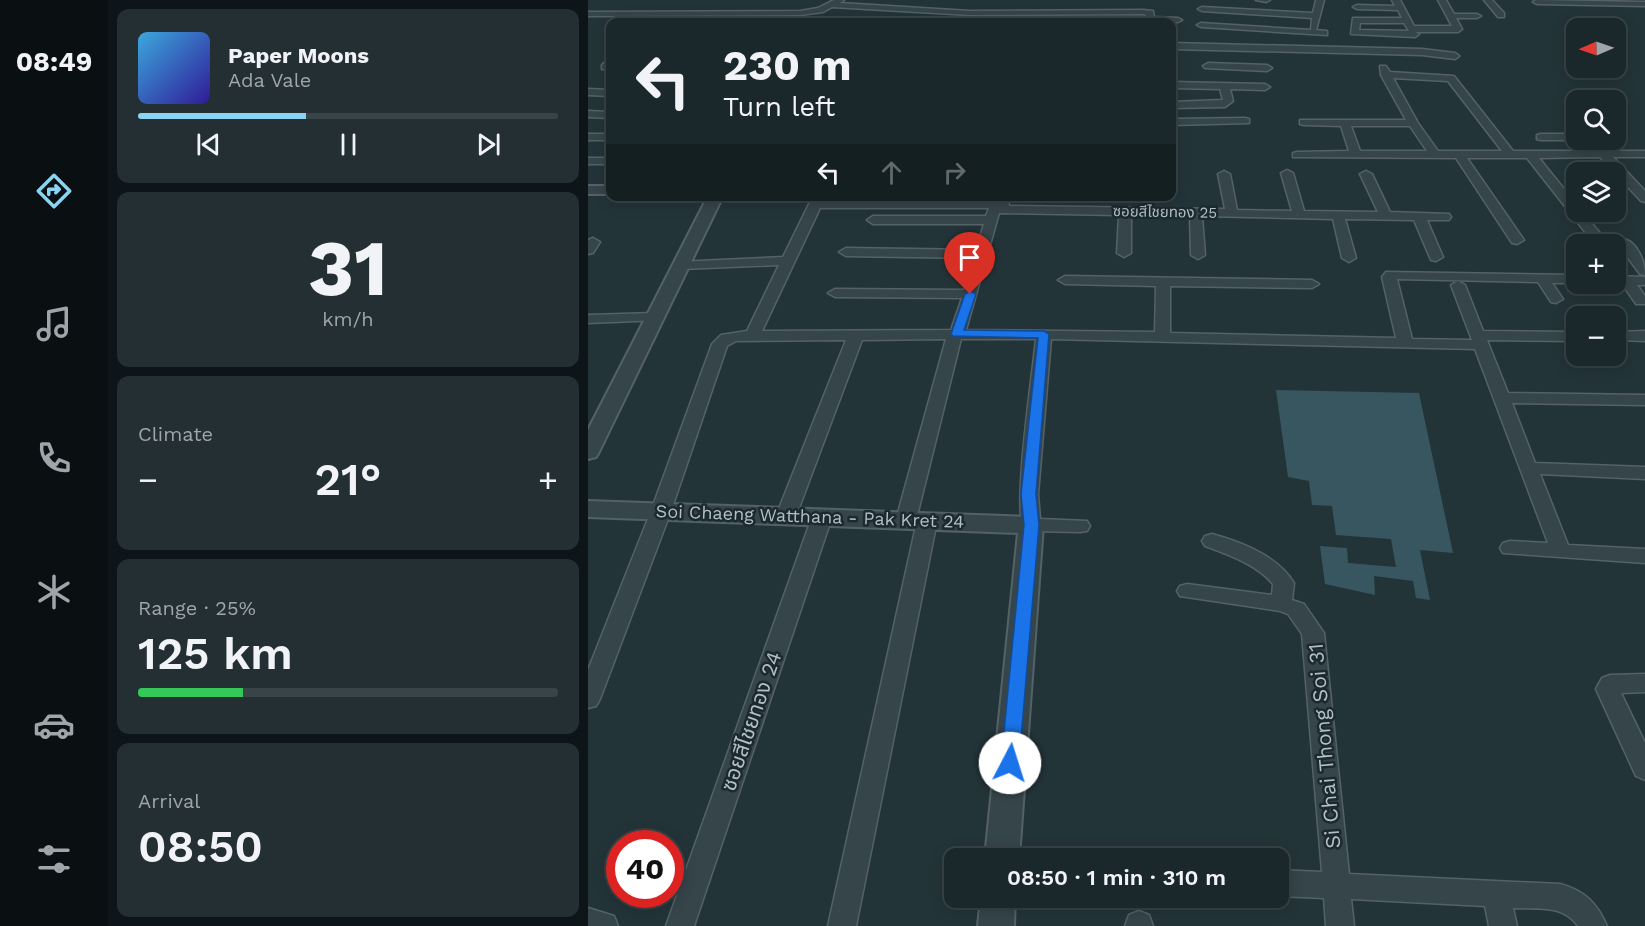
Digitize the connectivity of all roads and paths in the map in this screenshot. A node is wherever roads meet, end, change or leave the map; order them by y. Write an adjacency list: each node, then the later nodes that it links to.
1 (927, 0): 17 (street)
2 (1260, 0): 3 (street)
3 (1266, 0): 20 (street)
4 (1320, 0): 28 (street)
5 (1442, 0): 29 (street)
6 (1488, 0): 26 (street)
7 (1536, 1): 10 (street); 27 (street)
8 (703, 2): 23 (street)
9 (836, 2): 13 (street); 15 (street)
10 (1629, 3): 12 (street); 32 (street)
11 (1398, 4): 14 (street); 44 (street)
12 (1645, 4)
13 (873, 5): 15 (street); 17 (street)
14 (1357, 7)
15 (823, 9): 25 (street)
16 (1202, 9): 20 (street)
17 (918, 10): 18 (street)
18 (955, 12): 31 (street); 36 (street)
19 (1041, 12): 31 (street); 37 (street); 38 (street)
20 (1262, 13): 28 (street); 40 (street)
21 (588, 14): 22 (street)
22 (668, 14): 23 (street); 33 (street)
23 (690, 14): 24 (street)
24 (722, 14): 25 (street); 34 (street)
25 (790, 14): 35 (street)
26 (1501, 15)
27 (1549, 15)
28 (1315, 16): 41 (street)
29 (1451, 16): 30 (street); 44 (street)
30 (1477, 16)
31 (999, 17)
32 (1645, 17)
33 (663, 18)
34 (718, 18)
35 (786, 18)
36 (947, 18)
37 (1039, 18)
38 (1150, 18)
39 (1200, 25): 40 (street)
40 (1258, 28): 41 (street); 47 (street)
41 (1313, 33): 42 (street)
42 (1324, 33)
43 (1214, 35): 46 (street)
44 (1417, 37): 44 (street); 48 (street); 49 (street)
45 (1176, 46): 46 (street)
46 (1209, 47): 47 (street); 50 (street)
47 (1252, 49): 48 (street)
48 (1376, 52): 52 (street)
49 (1455, 56)
50 (1208, 66): 51 (street); 54 (street)
51 (1267, 68)
52 (1386, 75): 68 (street); 75 (street)
53 (1176, 85): 54 (street)
54 (1208, 86): 55 (street)
55 (1224, 86): 56 (street); 60 (street)
56 (1265, 87)
57 (588, 92): 58 (street)
58 (606, 93)
59 (1176, 105): 60 (street)
60 (1189, 106): 65 (street)
61 (588, 114): 62 (street)
62 (606, 115)
63 (1245, 121): 65 (street)
64 (1176, 122): 65 (street)
65 (1196, 122)
66 (1304, 122): 67 (street)
67 (1345, 123): 68 (street); 82 (street)
68 (1413, 123): 78 (street)
69 (588, 137): 70 (street)
70 (606, 137)
71 (1541, 137): 72 (street)
72 (1566, 137)
73 (1615, 150): 80 (street)
74 (1458, 153): 75 (street); 78 (street); 109 (street)
75 (1509, 153): 76 (street)
76 (1529, 153): 79 (street); 108 (street)
77 (1297, 154): 82 (street)
78 (1434, 154): 82 (street)
79 (1603, 154): 80 (street); 90 (street)
80 (1619, 154): 81 (street)
81 (1645, 154)
82 (1356, 155)
83 (588, 161): 84 (street)
84 (606, 161)
85 (1287, 173): 101 (street)
86 (1224, 174): 100 (street)
87 (1366, 174): 103 (street)
88 (588, 190): 89 (street)
89 (606, 190)
90 (1645, 198)
91 (714, 201): 118 (street)
92 (818, 201): 117 (street)
93 (976, 201): 94 (street)
94 (1004, 201)
95 (1154, 201): 98 (street)
96 (1083, 203): 97 (street, ซอยสีไชยทอง 25); 107 (street, ซอยสีไชยทอง 25)
97 (1125, 211): 98 (street, ซอยสีไชยทอง 25); 112 (street)
98 (1155, 212): 99 (street, ซอยสีไชยทอง 25)
99 (1196, 212): 100 (street, ซอยสีไชยทอง 25); 114 (street)
100 (1232, 213): 101 (street, ซอยสีไชยทอง 25)
101 (1299, 214): 102 (street, ซอยสีไชยทอง 25)
102 (1338, 215): 103 (street, ซอยสีไชยทอง 25); 116 (street)
103 (1386, 216): 104 (street, ซอยสีไชยทอง 25)
104 (1419, 217): 105 (street, ซอยสีไชยทอง 25); 115 (street)
105 (1445, 217)
106 (873, 220): 107 (street)
107 (990, 220): 113 (street)
108 (1594, 234)
109 (1517, 240)
110 (1626, 246): 119 (street)
111 (846, 252): 113 (street)
112 (1124, 253)
113 (981, 254): 130 (street)
114 (1198, 255)
115 (1436, 257)
116 (1349, 258)
117 (788, 261): 118 (street); 138 (street)
118 (682, 265): 133 (street)
119 (1645, 271)
120 (1542, 278): 121 (street); 131 (street); 144 (street)
121 (1566, 279)
122 (1065, 280): 124 (street)
123 (1626, 280): 125 (street)
124 (1163, 281): 126 (street); 139 (street)
125 (1645, 281)
126 (1312, 284)
127 (1458, 285): 143 (street)
128 (1626, 285): 132 (street)
129 (834, 294): 130 (street)
130 (970, 294): 135 (street)
131 (1556, 299)
132 (1641, 301)
133 (655, 317): 134 (street); 147 (street)
134 (588, 319)
135 (957, 334): 136 (street); 137 (street); 154 (street)
136 (1044, 334): 139 (street); 155 (street)
137 (856, 335): 138 (street); 152 (street)
138 (752, 336): 151 (street)
139 (1162, 336): 144 (street)
140 (1566, 336): 143 (street)
141 (1626, 336): 142 (street)
142 (1645, 336)
143 (1479, 340): 144 (street); 145 (street)
144 (1405, 343)
145 (1502, 398): 146 (street); 148 (street)
146 (1645, 400)
147 (588, 452)
148 (1529, 468): 149 (street); 159 (street)
149 (1645, 473)
150 (588, 509): 151 (street, Soi Chaeng Watthana - Pak Kret 24)
151 (661, 511): 152 (street, Soi Chaeng Watthana - Pak Kret 24); 164 (street)
152 (786, 516): 153 (street, Soi Chaeng Watthana - Pak Kret 24)
153 (822, 517): 154 (street, Soi Chaeng Watthana - Pak Kret 24); 173 (street, ซอยสีไชยทอง 24)
154 (916, 520): 155 (street, Soi Chaeng Watthana - Pak Kret 24); 174 (street)
155 (1031, 525): 156 (street); 166 (street)
156 (1080, 525)
157 (1212, 541): 162 (street)
158 (1510, 548): 159 (street)
159 (1560, 550): 160 (street)
160 (1645, 556)
161 (1187, 591): 162 (street, Si Chai Thong Soi 31)
162 (1281, 604): 168 (street, Si Chai Thong Soi 31)
163 (1645, 683): 165 (street)
164 (588, 699)
165 (1645, 769)
166 (1003, 848)
167 (1289, 884): 168 (street)
168 (1337, 886): 169 (street); 176 (street, Si Chai Thong Soi 31)
169 (1496, 894): 177 (street); 178 (street)
170 (997, 908): 175 (street)
171 (588, 922): 172 (street)
172 (604, 926)
173 (680, 926)
174 (842, 926)
175 (996, 926)
176 (1340, 926)
177 (1503, 926)
178 (1593, 926)

